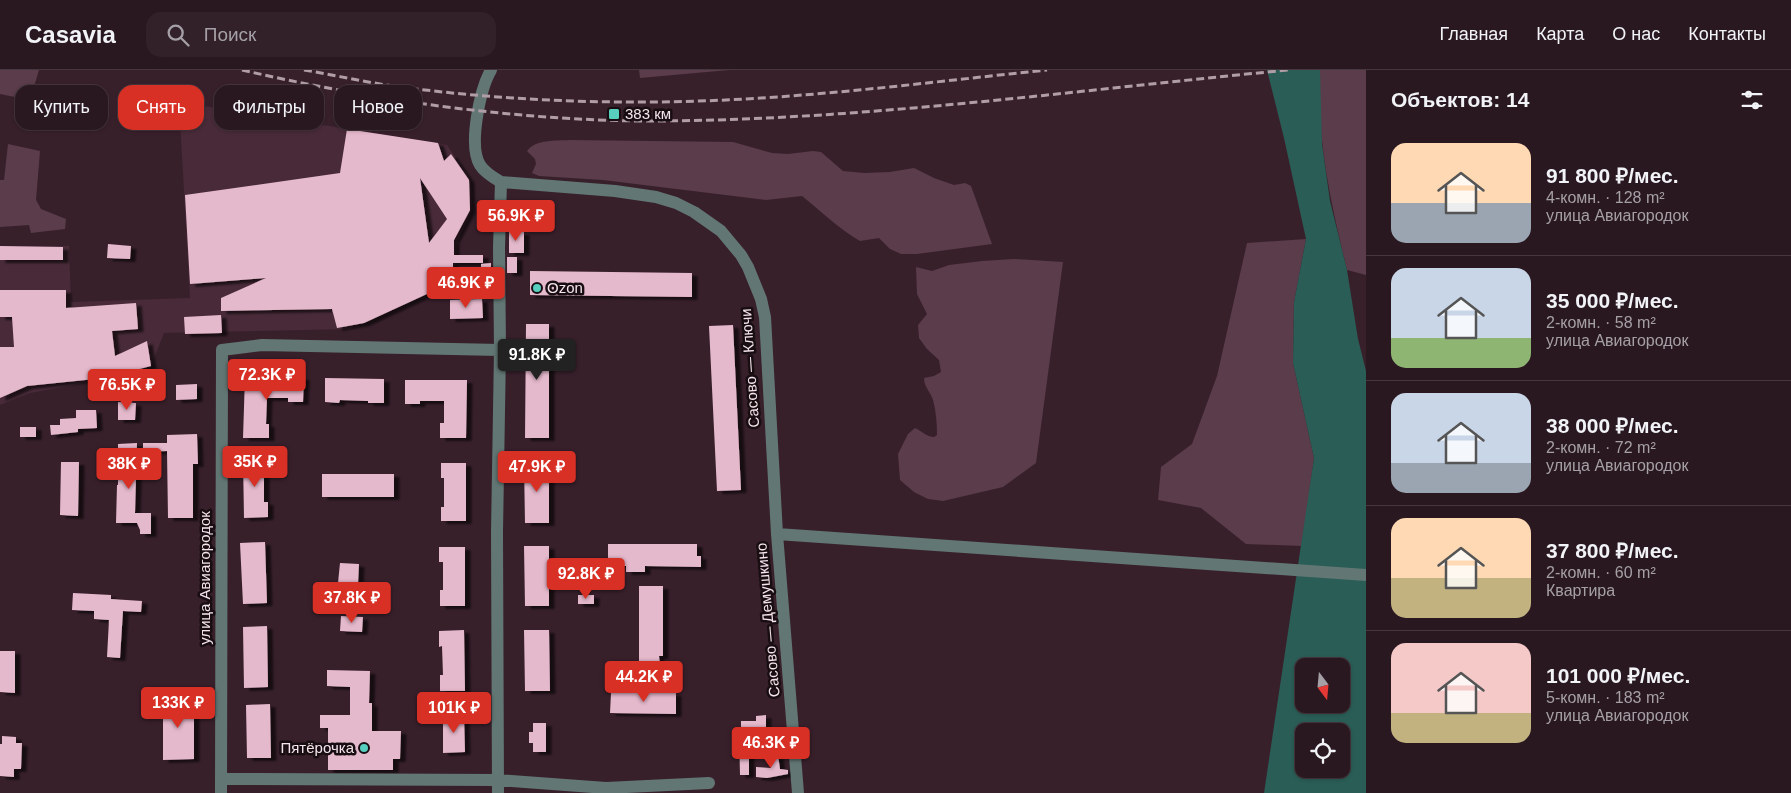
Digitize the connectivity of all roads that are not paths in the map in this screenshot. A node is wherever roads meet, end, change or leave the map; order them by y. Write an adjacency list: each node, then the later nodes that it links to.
1 (491, 70): 2 (street)
2 (501, 182): 3 (street); 4 (street, Сасово — Ключи)
3 (500, 350): 6 (street, улица Авиагородок); 8 (street)
4 (777, 534): 5 (street); 10 (street, Сасово — Демушкино)
5 (1366, 575)
6 (222, 779): 8 (street); 9 (street)
7 (710, 783): 8 (street)
8 (498, 786)
9 (221, 793)
10 (798, 793)

